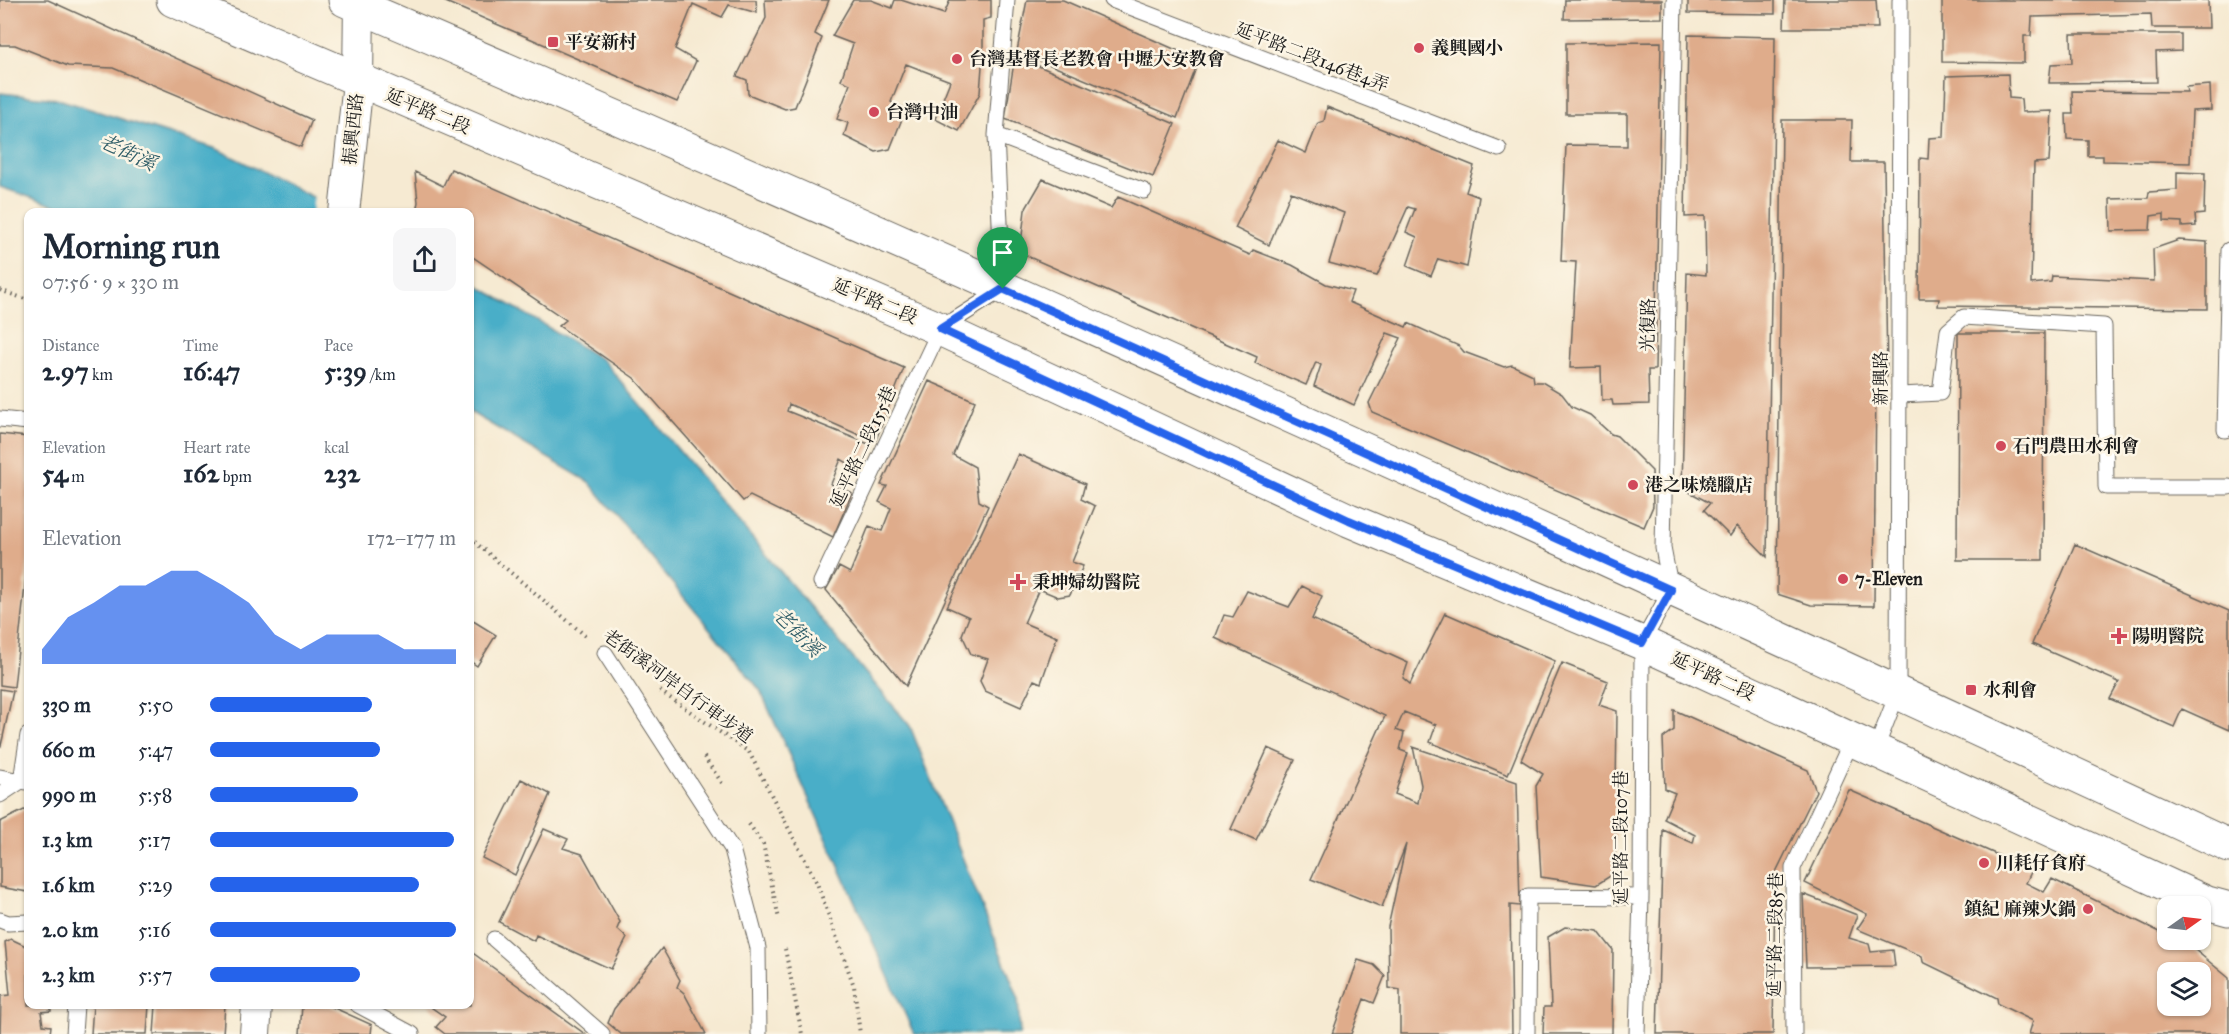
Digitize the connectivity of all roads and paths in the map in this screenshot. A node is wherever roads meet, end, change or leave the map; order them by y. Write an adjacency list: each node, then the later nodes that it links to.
1 (173, 0): 7 (main road, 延平路二段)
2 (1007, 0): 8 (lane)
3 (1112, 0): 9 (lane, 延平路二段146巷4弄)
4 (1674, 0): 24 (lane, 光復路)
5 (1900, 0): 17 (lane, 新興路)
6 (354, 2): 7 (street, 振興西路); 13 (main road)
7 (358, 82): 11 (street, 振興西路); 16 (main road, 延平路二段)
8 (996, 135): 10 (lane); 13 (lane)
9 (1498, 149)
10 (1144, 191)
11 (345, 208)
12 (2229, 249): 20 (lane)
13 (1003, 289): 16 (lane); 24 (main road)
14 (0, 290): 15 (path)
15 (24, 299)
16 (940, 329): 23 (lane, 延平路二段155巷); 25 (main road, 延平路二段)
17 (1901, 395): 21 (lane); 28 (lane, 新興路)
18 (0, 419): 19 (lane)
19 (24, 422)
20 (2225, 430)
21 (2229, 487)
22 (474, 541): 26 (path, 老街溪河岸自行車步道)
23 (821, 582)
24 (1671, 590): 25 (lane); 28 (main road)
25 (1642, 643): 29 (main road, 延平路二段); 35 (lane, 延平路二段107巷)
26 (605, 653): 47 (lane)
27 (653, 686): 48 (path, 老街溪河岸自行車步道)
28 (1898, 692): 29 (lane, 新興路); 34 (main road)
29 (1864, 746): 36 (main road, 延平路二段); 51 (lane, 延平路二段85巷)
30 (0, 777): 31 (lane)
31 (24, 782)
32 (24, 783): 33 (lane)
33 (0, 795)
34 (2229, 846)
35 (1641, 897): 49 (lane); 50 (lane, 延平路二段107巷)
36 (2229, 909)
37 (0, 920): 38 (lane)
38 (24, 922)
39 (494, 939): 46 (lane)
40 (76, 1009): 43 (lane)
41 (257, 1009): 44 (street)
42 (365, 1009): 45 (lane)
43 (74, 1034)
44 (255, 1034)
45 (411, 1034)
46 (602, 1034)
47 (759, 1034)
48 (860, 1034)
49 (1527, 1034)
50 (1637, 1034)
51 (1794, 1034)

